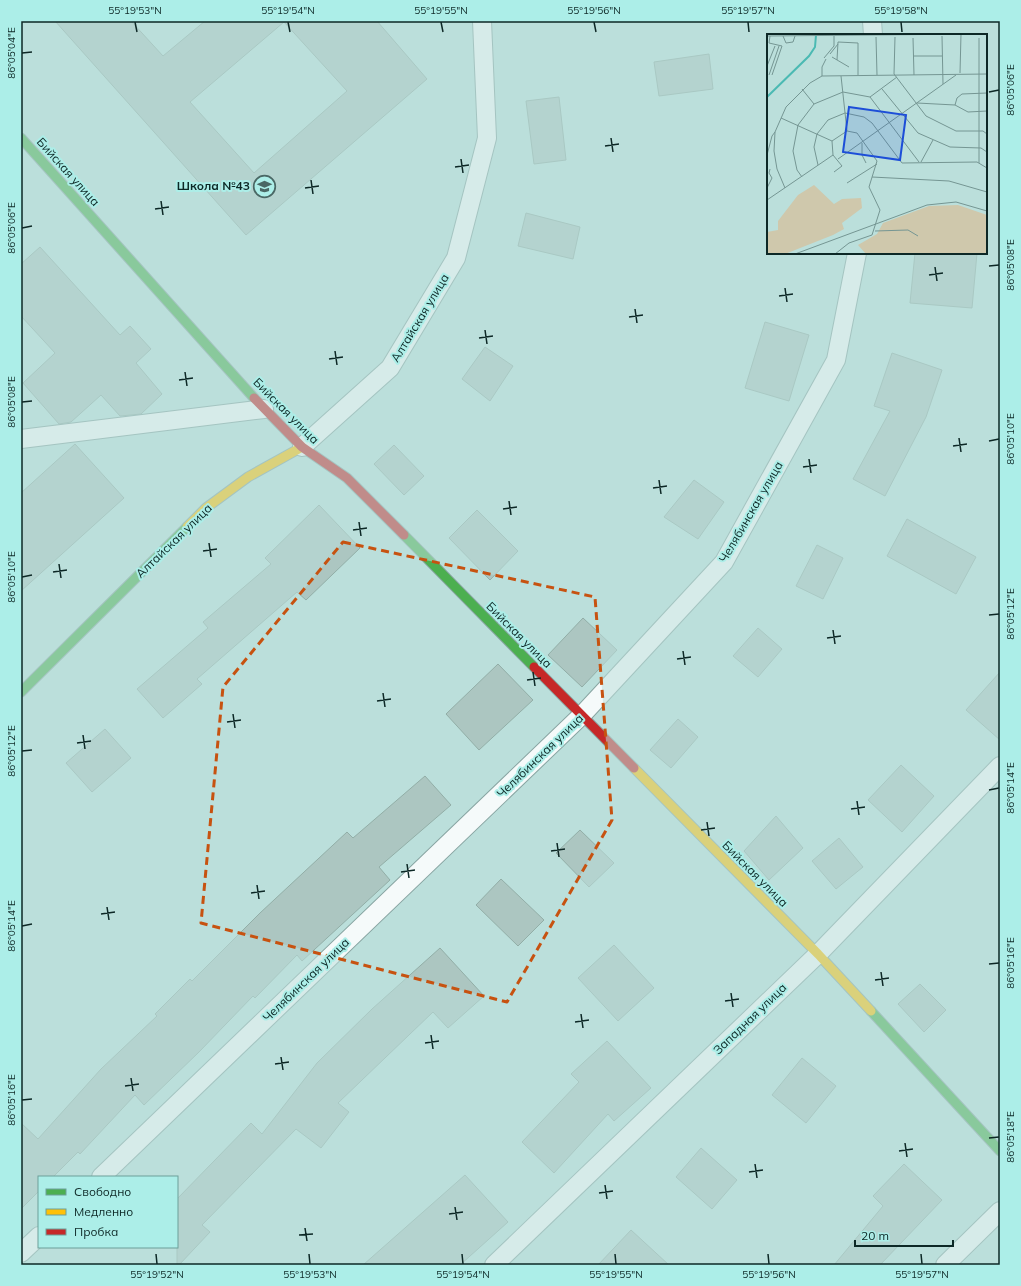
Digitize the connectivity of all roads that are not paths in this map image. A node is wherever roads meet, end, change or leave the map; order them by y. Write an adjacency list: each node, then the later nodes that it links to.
1 (482, 21): 8 (lane, Алтайская улица)
2 (872, 21): 3 (lane)
3 (873, 34)
4 (21, 138): 6 (street, Бийская улица)
5 (857, 254): 10 (lane, Челябинская улица)
6 (264, 409): 7 (lane); 8 (street, Бийская улица)
7 (21, 439)
8 (302, 447): 9 (street, Алтайская улица); 10 (street, Бийская улица)
9 (21, 692)
10 (582, 716): 12 (street, Бийская улица); 14 (lane, Челябинская улица)
11 (1000, 766): 12 (lane, Западная улица)
12 (818, 954): 13 (street, Бийская улица); 18 (lane, Западная улица)
13 (1000, 1151)
14 (102, 1176)
15 (1000, 1211): 19 (lane)
16 (38, 1237): 17 (lane)
17 (21, 1253)
18 (494, 1265)
19 (945, 1265)

